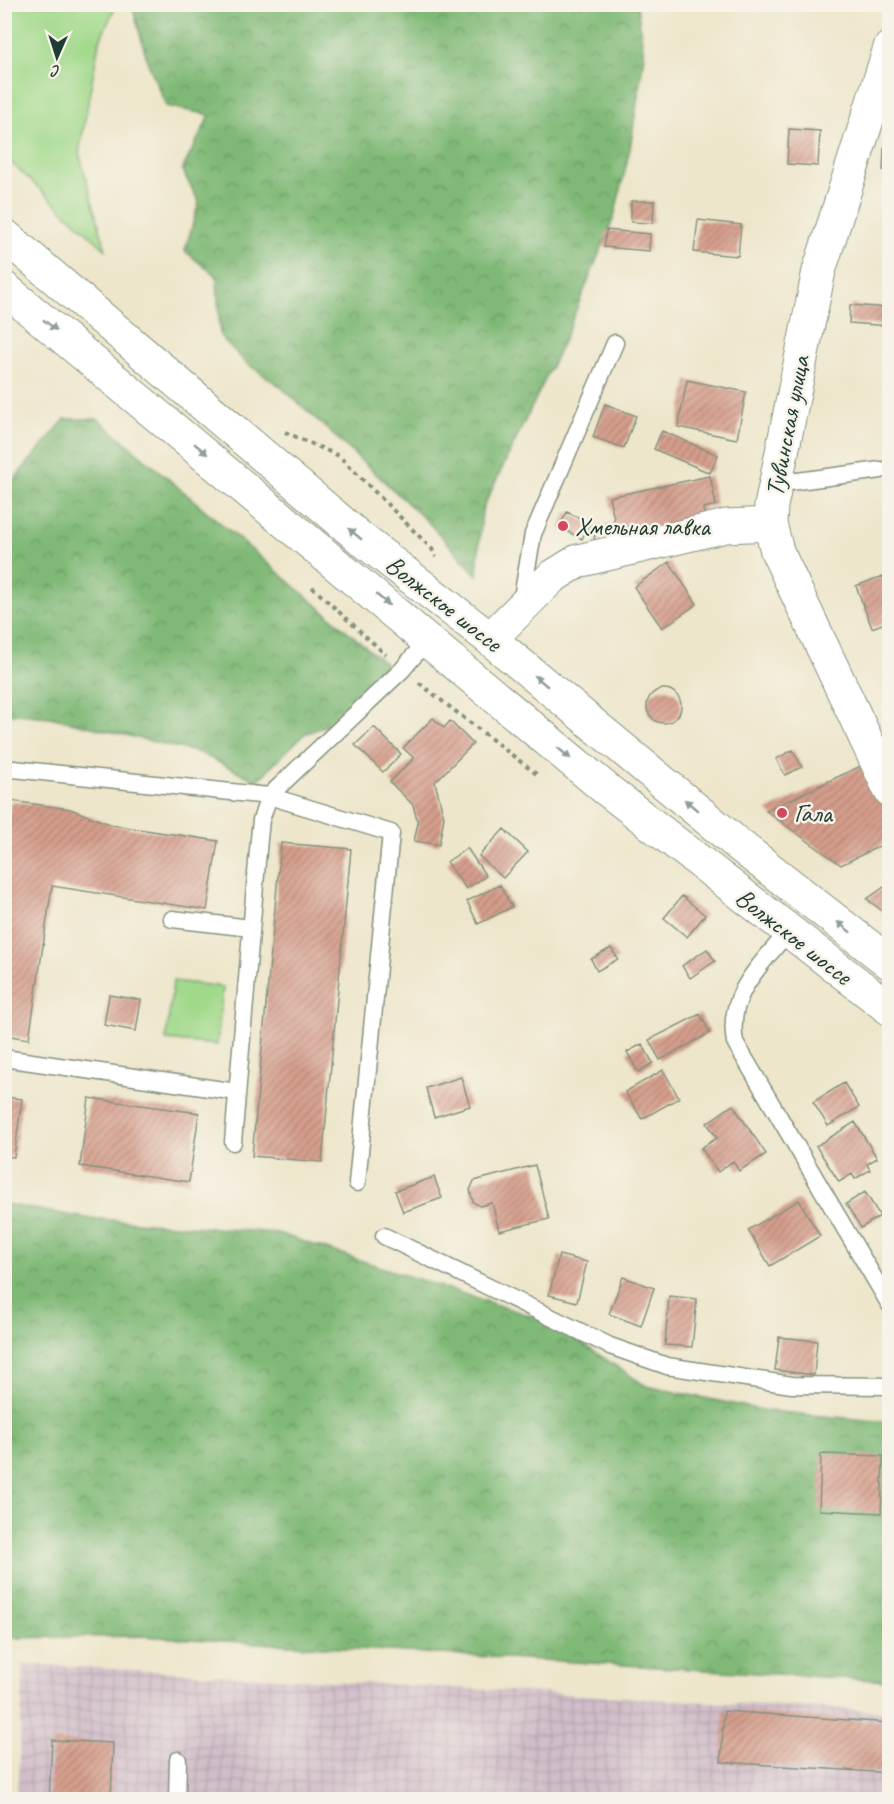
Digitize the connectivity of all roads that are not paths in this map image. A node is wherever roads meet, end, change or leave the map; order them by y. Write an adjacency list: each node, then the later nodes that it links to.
1 (890, 48): 6 (main road, Тувинская улица)
2 (4, 236): 10 (main road, Волжское шоссе, one-way to 2)
3 (4, 288): 9 (main road, Волжское шоссе, one-way to 9)
4 (615, 342): 8 (lane)
5 (881, 471): 6 (lane)
6 (775, 484): 7 (main road, Тувинская улица)
7 (770, 524): 8 (main road); 12 (main road, Тувинская улица)
8 (520, 606): 10 (main road)
9 (429, 638): 13 (lane); 16 (main road, Волжское шоссе, one-way to 16)
10 (490, 639): 17 (main road, Волжское шоссе, one-way to 10)
11 (4, 768): 13 (lane)
12 (890, 790)
13 (268, 796): 15 (lane); 22 (lane)
14 (172, 919): 15 (lane)
15 (251, 928): 20 (lane)
16 (788, 932): 18 (main road, Волжское шоссе); 24 (lane)
17 (890, 963)
18 (890, 1009)
19 (4, 1058): 20 (lane)
20 (237, 1092): 21 (lane)
21 (233, 1142)
22 (357, 1183)
23 (384, 1236): 25 (lane)
24 (890, 1305)
25 (890, 1386)
26 (178, 1760): 27 (lane)
27 (177, 1800)

